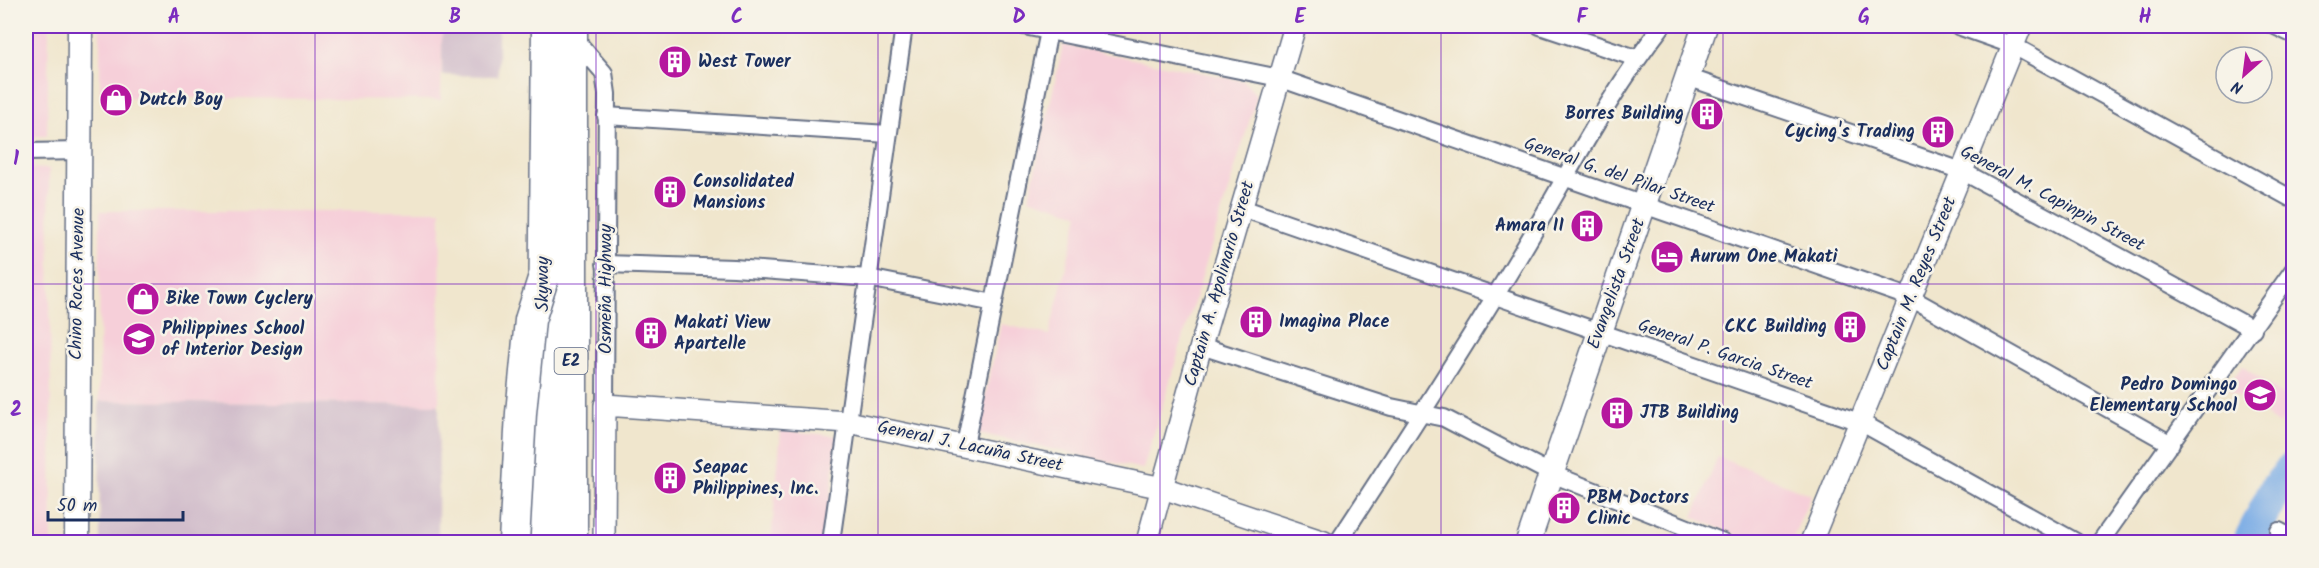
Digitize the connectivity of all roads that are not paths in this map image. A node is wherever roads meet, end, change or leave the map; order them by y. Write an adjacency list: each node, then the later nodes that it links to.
1 (80, 26): 21 (main road, Chino Roces Avenue)
2 (547, 26): 31 (highway, Skyway / E2)
3 (904, 26): 20 (street)
4 (1024, 26): 12 (street, General G. del Pilar Street)
5 (1294, 26): 18 (street, Captain A. Apolinario Street)
6 (1540, 26): 16 (street)
7 (1662, 26): 16 (street)
8 (1705, 26): 17 (main road, Evangelista Street)
9 (1958, 26): 15 (street)
10 (2021, 26): 15 (street, Captain M. Reyes Street)
11 (2276, 26): 14 (street)
12 (1049, 31): 18 (street, General G. del Pilar Street); 34 (street)
13 (576, 35): 19 (street, Osmeña Highway); 49 (highway, Skyway / E2)
14 (2294, 35)
15 (2012, 45): 23 (street, Captain M. Reyes Street); 25 (street)
16 (1636, 58): 24 (street)
17 (1687, 77): 23 (street, General M. Capinpin Street); 26 (main road, Evangelista Street)
18 (1279, 78): 24 (street, General G. del Pilar Street); 27 (street, Captain A. Apolinario Street)
19 (606, 116): 20 (street); 28 (street, Osmeña Highway)
20 (888, 134): 30 (street)
21 (81, 151): 22 (street); 46 (main road, Chino Roces Avenue)
22 (26, 152)
23 (1962, 171): 33 (street, Captain M. Reyes Street); 35 (street, General M. Capinpin Street)
24 (1566, 178): 26 (street, General G. del Pilar Street); 32 (street)
25 (2294, 200)
26 (1645, 205): 33 (street, General G. del Pilar Street); 36 (main road, Evangelista Street)
27 (1242, 208): 32 (street, General P. Garcia Street); 37 (street, Captain A. Apolinario Street)
28 (605, 264): 30 (street); 38 (street, Osmeña Highway)
29 (2294, 269): 35 (street)
30 (868, 278): 34 (street); 40 (street)
31 (543, 279): 47 (highway, bridge); 48 (highway, Skyway / E2, bridge)
32 (1497, 295): 36 (street, General P. Garcia Street); 39 (street)
33 (1911, 298): 41 (street, Captain M. Reyes Street); 42 (street, General G. del Pilar Street)
34 (994, 303): 43 (street)
35 (2253, 329): 42 (street)
36 (1599, 333): 41 (street, General P. Garcia Street); 44 (main road, Evangelista Street)
37 (1201, 346): 39 (street); 45 (street, Captain A. Apolinario Street)
38 (605, 405): 40 (street, General J. Lacuña Street); 50 (street, Osmeña Highway)
39 (1421, 414): 44 (street); 54 (street)
40 (848, 422): 43 (street, General J. Lacuña Street); 51 (street)
41 (1862, 423): 57 (street, Captain M. Reyes Street); 58 (street, General P. Garcia Street)
42 (2170, 444): 59 (street)
43 (965, 445): 45 (street, General J. Lacuña Street)
44 (1552, 474): 55 (main road, Evangelista Street); 56 (street)
45 (1163, 488): 52 (street, Captain A. Apolinario Street); 53 (street, General J. Lacuña Street)
46 (77, 543)
47 (514, 543)
48 (542, 543)
49 (572, 543)
50 (604, 543)
51 (831, 543)
52 (1147, 543)
53 (1324, 543)
54 (1338, 543)
55 (1528, 543)
56 (1723, 543)
57 (1811, 543)
58 (2076, 543)
59 (2100, 543)

